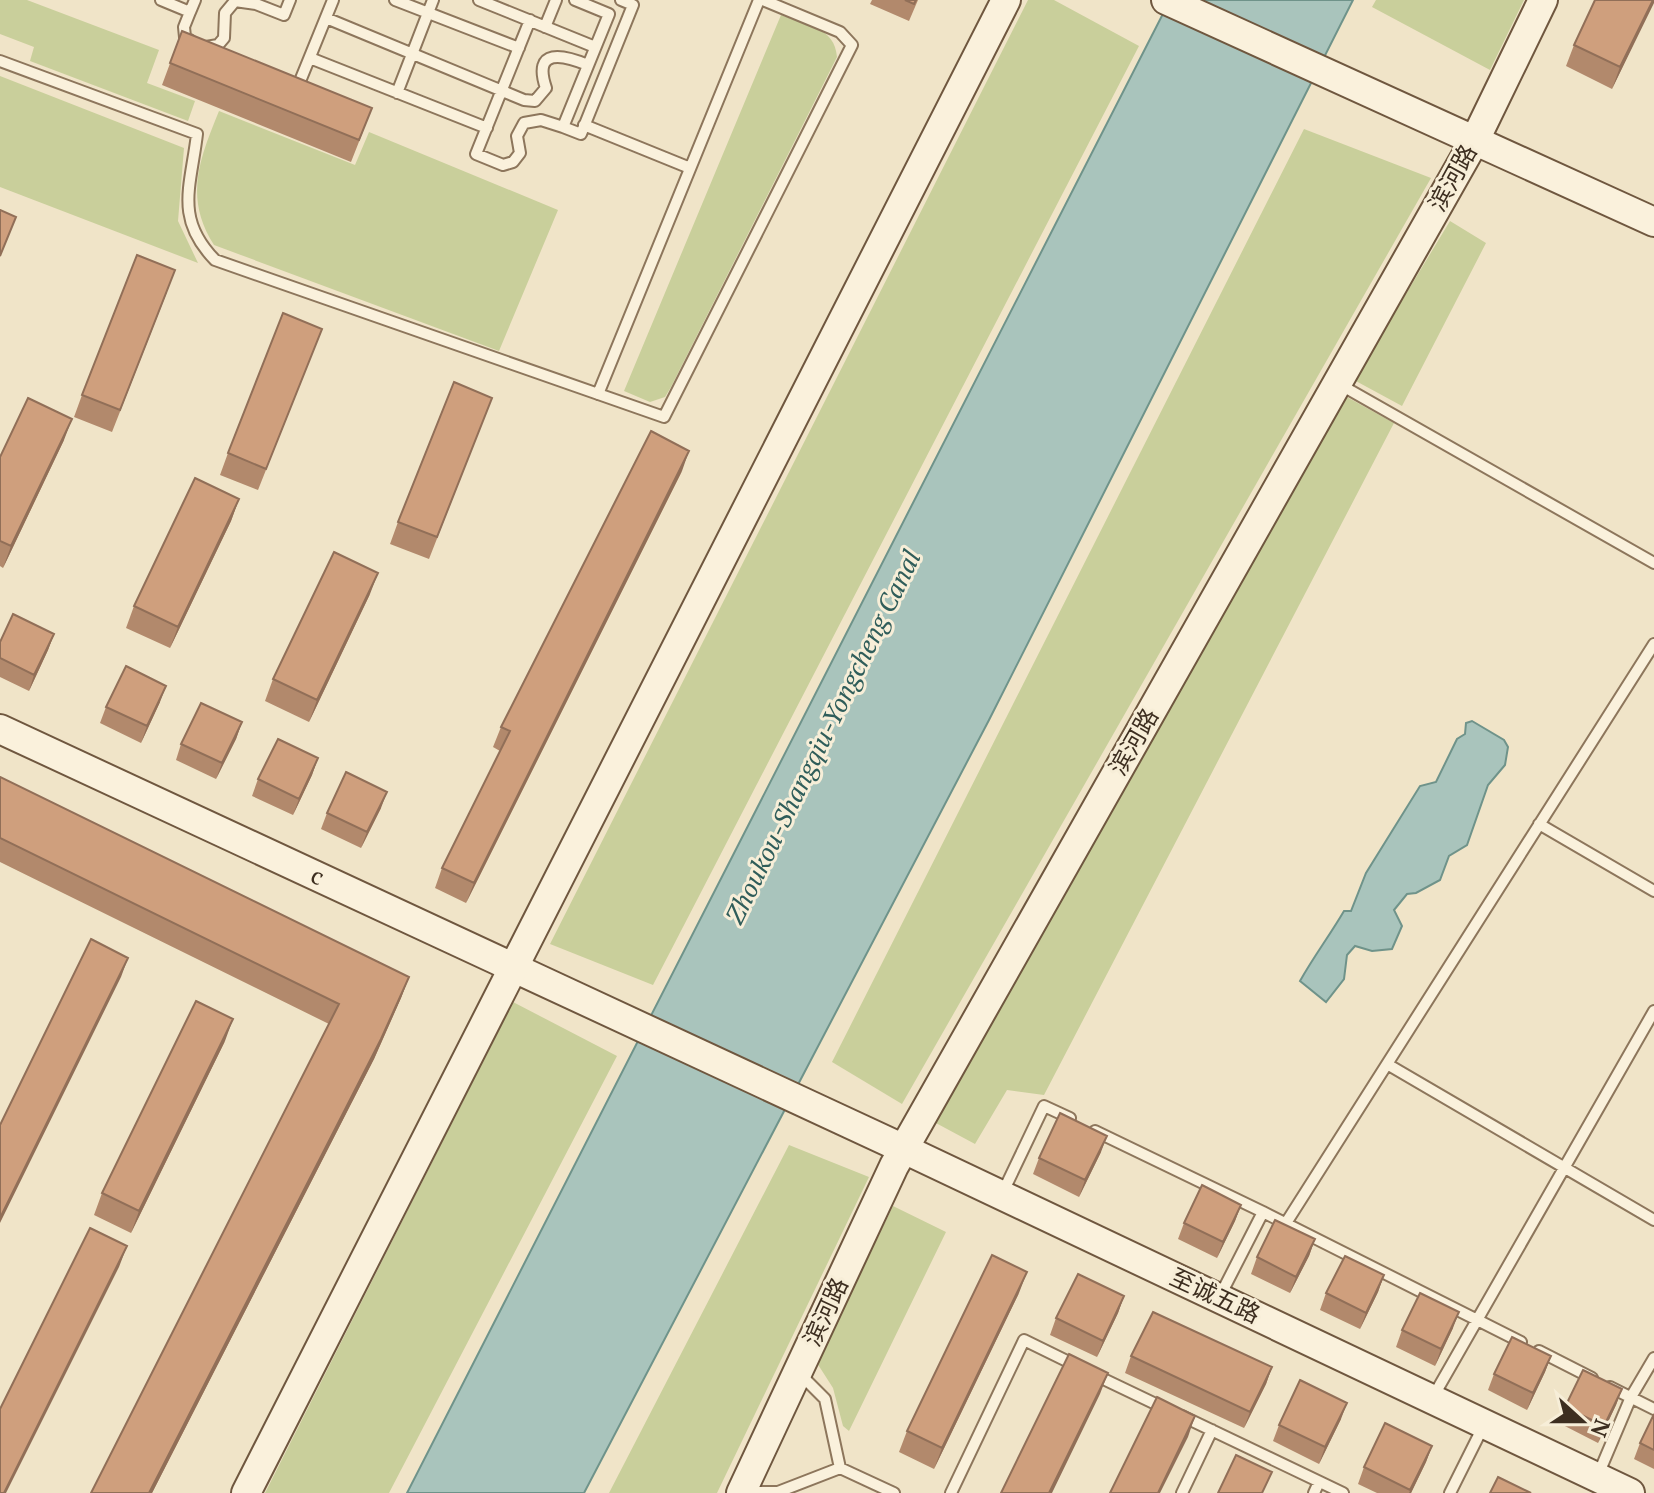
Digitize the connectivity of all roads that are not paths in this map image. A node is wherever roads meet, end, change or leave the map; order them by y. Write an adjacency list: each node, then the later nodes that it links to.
1 (161, 0): 15 (lane)
2 (195, 0): 15 (lane)
3 (290, 0): 15 (lane)
4 (333, 0): 17 (lane)
5 (395, 0): 16 (lane)
6 (433, 0): 16 (lane)
7 (479, 0): 18 (lane)
8 (556, 0): 19 (lane)
9 (575, 0): 20 (lane)
10 (621, 0): 29 (lane)
11 (761, 0): 33 (lane); 36 (lane)
12 (1006, 0): 42 (street)
13 (1167, 0): 32 (street)
14 (1543, 0): 32 (street, 滨河路)
15 (190, 12)
16 (428, 13): 21 (lane); 22 (lane)
17 (326, 18): 22 (lane); 23 (lane)
18 (530, 20): 19 (lane); 21 (lane)
19 (545, 27): 20 (lane)
20 (595, 47): 25 (lane)
21 (519, 48): 26 (lane)
22 (412, 52): 26 (lane); 28 (lane)
23 (310, 58): 27 (lane); 28 (lane)
24 (0, 61): 36 (lane)
25 (588, 65): 26 (lane); 30 (lane)
26 (503, 88): 31 (lane)
27 (296, 91)
28 (397, 93): 31 (lane)
29 (584, 125): 30 (lane); 33 (lane)
30 (563, 127): 31 (lane)
31 (487, 128)
32 (1475, 140): 34 (street); 35 (street, 滨河路)
33 (690, 168): 36 (lane)
34 (1654, 222)
35 (1337, 383): 37 (lane); 46 (street, 滨河路)
36 (598, 394)
37 (1654, 563)
38 (1654, 644): 40 (lane)
39 (0, 729): 42 (street, c)
40 (1539, 824): 41 (lane); 44 (lane)
41 (1654, 891)
42 (514, 968): 45 (street, c); 64 (street)
43 (1654, 1011): 47 (lane)
44 (1387, 1064): 47 (lane); 51 (lane)
45 (799, 1102): 46 (street, 至诚五路)
46 (904, 1149): 48 (street, 至诚五路); 55 (street, 滨河路)
47 (1563, 1169): 50 (lane); 53 (lane)
48 (1001, 1195): 49 (lane); 52 (street, 至诚五路)
49 (1263, 1212): 51 (lane); 52 (lane)
50 (1654, 1220)
51 (1286, 1223): 53 (lane)
52 (1219, 1298): 57 (street, 至诚五路)
53 (1477, 1319): 56 (lane); 57 (lane)
54 (1654, 1358): 56 (lane)
55 (798, 1371): 61 (lane); 65 (street, 滨河路)
56 (1631, 1397): 58 (lane); 62 (lane)
57 (1432, 1399): 59 (street, 至诚五路)
58 (1654, 1409)
59 (1484, 1424): 62 (street, 至诚五路); 71 (lane)
60 (1212, 1430): 63 (lane); 67 (lane); 68 (lane)
61 (840, 1468): 65 (lane); 66 (lane)
62 (1597, 1477): 72 (street, 至诚五路)
63 (1319, 1482): 69 (lane); 70 (lane)
64 (246, 1493)
65 (742, 1493)
66 (894, 1493)
67 (951, 1493)
68 (1182, 1493)
69 (1314, 1493)
70 (1343, 1493)
71 (1450, 1493)
72 (1630, 1493)

